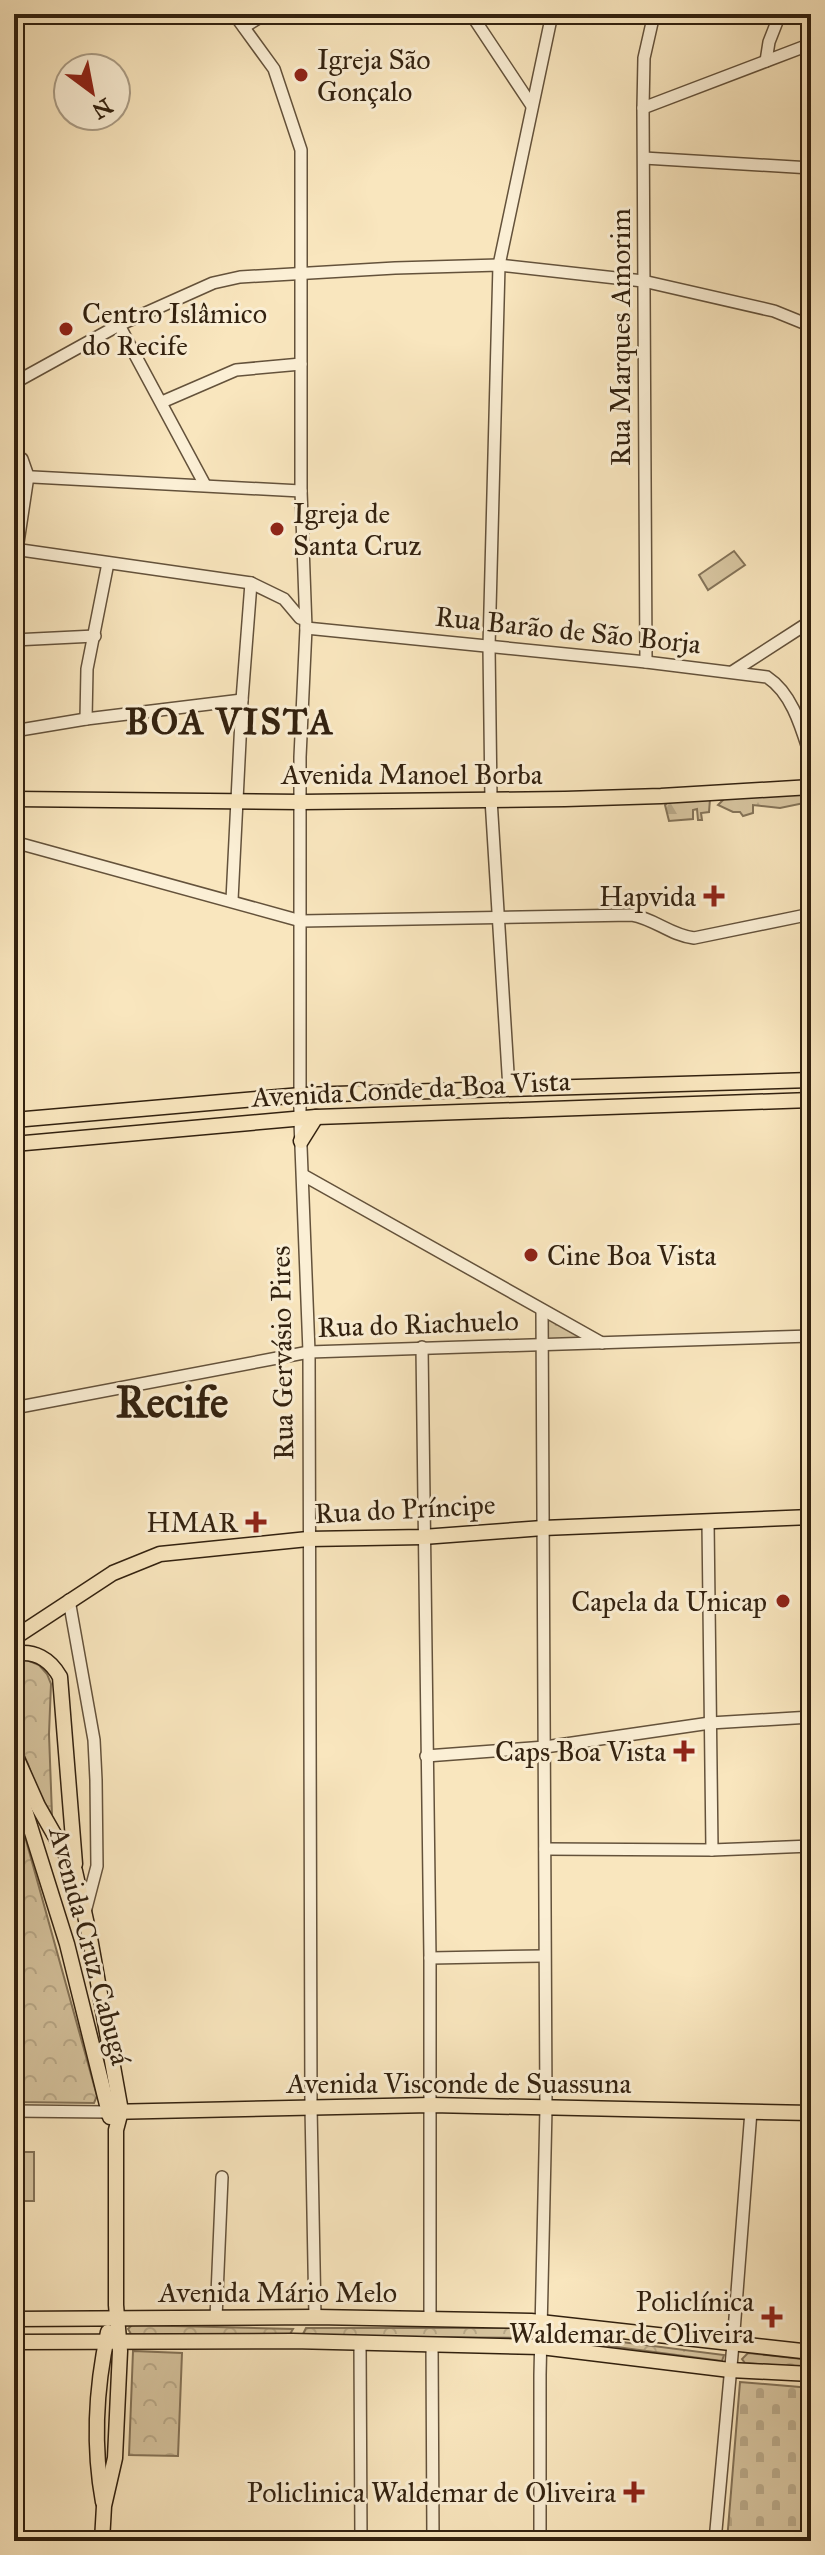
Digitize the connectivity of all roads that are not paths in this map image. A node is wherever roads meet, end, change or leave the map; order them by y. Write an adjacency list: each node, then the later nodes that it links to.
1 (25, 14): 8 (street)
2 (234, 14): 9 (street, Rua Gervásio Pires)
3 (265, 14): 9 (street)
4 (471, 14): 12 (street)
5 (552, 14): 12 (street)
6 (654, 14): 13 (street, Rua Marques Amorim)
7 (780, 14): 11 (street)
8 (14, 26)
9 (244, 27): 17 (street, Rua Gervásio Pires)
10 (811, 44): 11 (street)
11 (766, 61): 13 (street)
12 (532, 106): 16 (street)
13 (643, 108): 14 (street, Rua Marques Amorim)
14 (644, 158): 15 (street); 18 (street, Rua Marques Amorim)
15 (811, 168)
16 (499, 265): 17 (street); 18 (street); 36 (street)
17 (300, 273): 19 (street); 21 (street, Rua Gervásio Pires)
18 (643, 281): 20 (street); 37 (street, Rua Marques Amorim)
19 (119, 325): 22 (street); 23 (street)
20 (811, 326)
21 (301, 364): 23 (street); 28 (street, Rua Gervásio Pires)
22 (14, 383)
23 (162, 402): 27 (street)
24 (14, 457): 26 (street)
25 (14, 476): 26 (street)
26 (28, 476): 27 (street); 29 (street)
27 (205, 485): 28 (street)
28 (301, 491): 33 (street, Rua Gervásio Pires)
29 (15, 549): 30 (street)
30 (108, 563): 31 (street); 34 (street)
31 (251, 583): 33 (street); 39 (street)
32 (811, 621): 38 (street, Rua Barão de São Borja)
33 (305, 624): 36 (street, Rua Barão de São Borja); 47 (street, Rua Gervásio Pires)
34 (95, 636): 35 (street); 40 (street)
35 (14, 640)
36 (489, 647): 37 (street, Rua Barão de São Borja); 45 (street)
37 (646, 662): 38 (street, Rua Barão de São Borja)
38 (731, 672): 42 (street)
39 (242, 700): 40 (street); 46 (street)
40 (86, 719): 41 (street)
41 (14, 731)
42 (811, 758)
43 (811, 787): 45 (main road, Avenida Manoel Borba)
44 (14, 799): 46 (main road, Avenida Manoel Borba)
45 (491, 799): 47 (main road, Avenida Manoel Borba); 51 (street)
46 (237, 800): 47 (main road, Avenida Manoel Borba); 49 (street)
47 (301, 802): 52 (street, Rua Gervásio Pires)
48 (14, 842): 49 (street)
49 (232, 900): 52 (street)
50 (811, 914): 51 (street)
51 (497, 916): 52 (street); 54 (street)
52 (301, 921): 55 (street, Rua Gervásio Pires)
53 (811, 1080): 54 (main road, Avenida Conde da Boa Vista)
54 (509, 1089): 55 (main road, Avenida Conde da Boa Vista)
55 (301, 1095): 58 (street, Rua Gervásio Pires); 59 (main road, Avenida Conde da Boa Vista)
56 (811, 1100): 57 (main road, Avenida Conde da Boa Vista)
57 (316, 1117): 58 (main road, Avenida Conde da Boa Vista); 60 (main road)
58 (300, 1118): 60 (street, Rua Gervásio Pires); 61 (main road, Avenida Conde da Boa Vista)
59 (14, 1120)
60 (301, 1141): 62 (street, Rua Gervásio Pires)
61 (14, 1144)
62 (303, 1175): 63 (street); 68 (street, Rua Gervásio Pires)
63 (542, 1310): 65 (street); 66 (street)
64 (811, 1336): 66 (street, Rua do Riachuelo)
65 (542, 1343): 66 (street, Rua do Riachuelo); 67 (street, Rua do Riachuelo); 72 (street)
66 (603, 1343)
67 (422, 1347): 68 (street, Rua do Riachuelo); 73 (street)
68 (309, 1352): 69 (street, Rua do Riachuelo); 74 (street, Rua Gervásio Pires)
69 (14, 1408)
70 (811, 1517): 71 (main road, Rua do Príncipe)
71 (708, 1522): 72 (main road, Rua do Príncipe); 79 (street)
72 (543, 1528): 73 (main road, Rua do Príncipe); 80 (street)
73 (423, 1537): 74 (main road, Rua do Príncipe); 82 (street)
74 (308, 1539): 75 (main road, Rua do Príncipe); 92 (street, Rua Gervásio Pires)
75 (69, 1600): 76 (main road, Rua do Príncipe); 88 (street)
76 (17, 1634)
77 (14, 1654): 87 (main road)
78 (811, 1717): 79 (street)
79 (710, 1723): 80 (street); 86 (street)
80 (545, 1747): 82 (street); 85 (street)
81 (14, 1752): 87 (main road, Avenida Cruz Cabugá)
82 (426, 1756): 90 (street)
83 (14, 1775): 95 (main road, Avenida Cruz Cabugá)
84 (811, 1846): 86 (street)
85 (545, 1849): 86 (street); 89 (street)
86 (712, 1850)
87 (75, 1871): 88 (main road, Avenida Cruz Cabugá)
88 (85, 1913): 95 (main road, Avenida Cruz Cabugá)
89 (543, 1956): 90 (street); 93 (street)
90 (430, 1958): 91 (street)
91 (431, 2105): 92 (main road, Avenida Visconde de Suassuna); 93 (main road, Avenida Visconde de Suassuna); 103 (street)
92 (311, 2107): 95 (main road, Avenida Visconde de Suassuna); 100 (street, Rua Gervásio Pires)
93 (546, 2108): 96 (main road, Avenida Visconde de Suassuna); 104 (street)
94 (14, 2111): 95 (street)
95 (114, 2111): 99 (main road, Avenida Cruz Cabugá)
96 (751, 2111): 97 (main road, Avenida Visconde de Suassuna); 109 (street)
97 (811, 2113)
98 (222, 2177): 101 (street)
99 (115, 2314): 101 (main road, Avenida Mário Melo); 102 (main road, Avenida Mário Melo); 106 (main road, Avenida Cruz Cabugá)
100 (315, 2317): 101 (main road, Avenida Mário Melo); 103 (main road, Avenida Mário Melo)
101 (216, 2318)
102 (14, 2319)
103 (430, 2319): 104 (main road, Avenida Mário Melo)
104 (542, 2322): 109 (main road, Avenida Mário Melo); 110 (street)
105 (14, 2342): 106 (main road, Avenida Mário Melo)
106 (113, 2342): 107 (main road, Avenida Mário Melo); 115 (main road, Avenida Cruz Cabugá)
107 (360, 2344): 108 (main road, Avenida Mário Melo); 114 (street)
108 (432, 2344): 110 (main road, Avenida Mário Melo); 116 (street)
109 (733, 2344): 111 (main road, Avenida Mário Melo); 112 (street)
110 (541, 2347): 112 (main road, Avenida Mário Melo); 117 (street)
111 (811, 2352)
112 (730, 2370): 113 (main road, Avenida Mário Melo); 118 (street)
113 (809, 2374)
114 (361, 2539)
115 (102, 2541)
116 (433, 2541)
117 (540, 2541)
118 (715, 2541)

